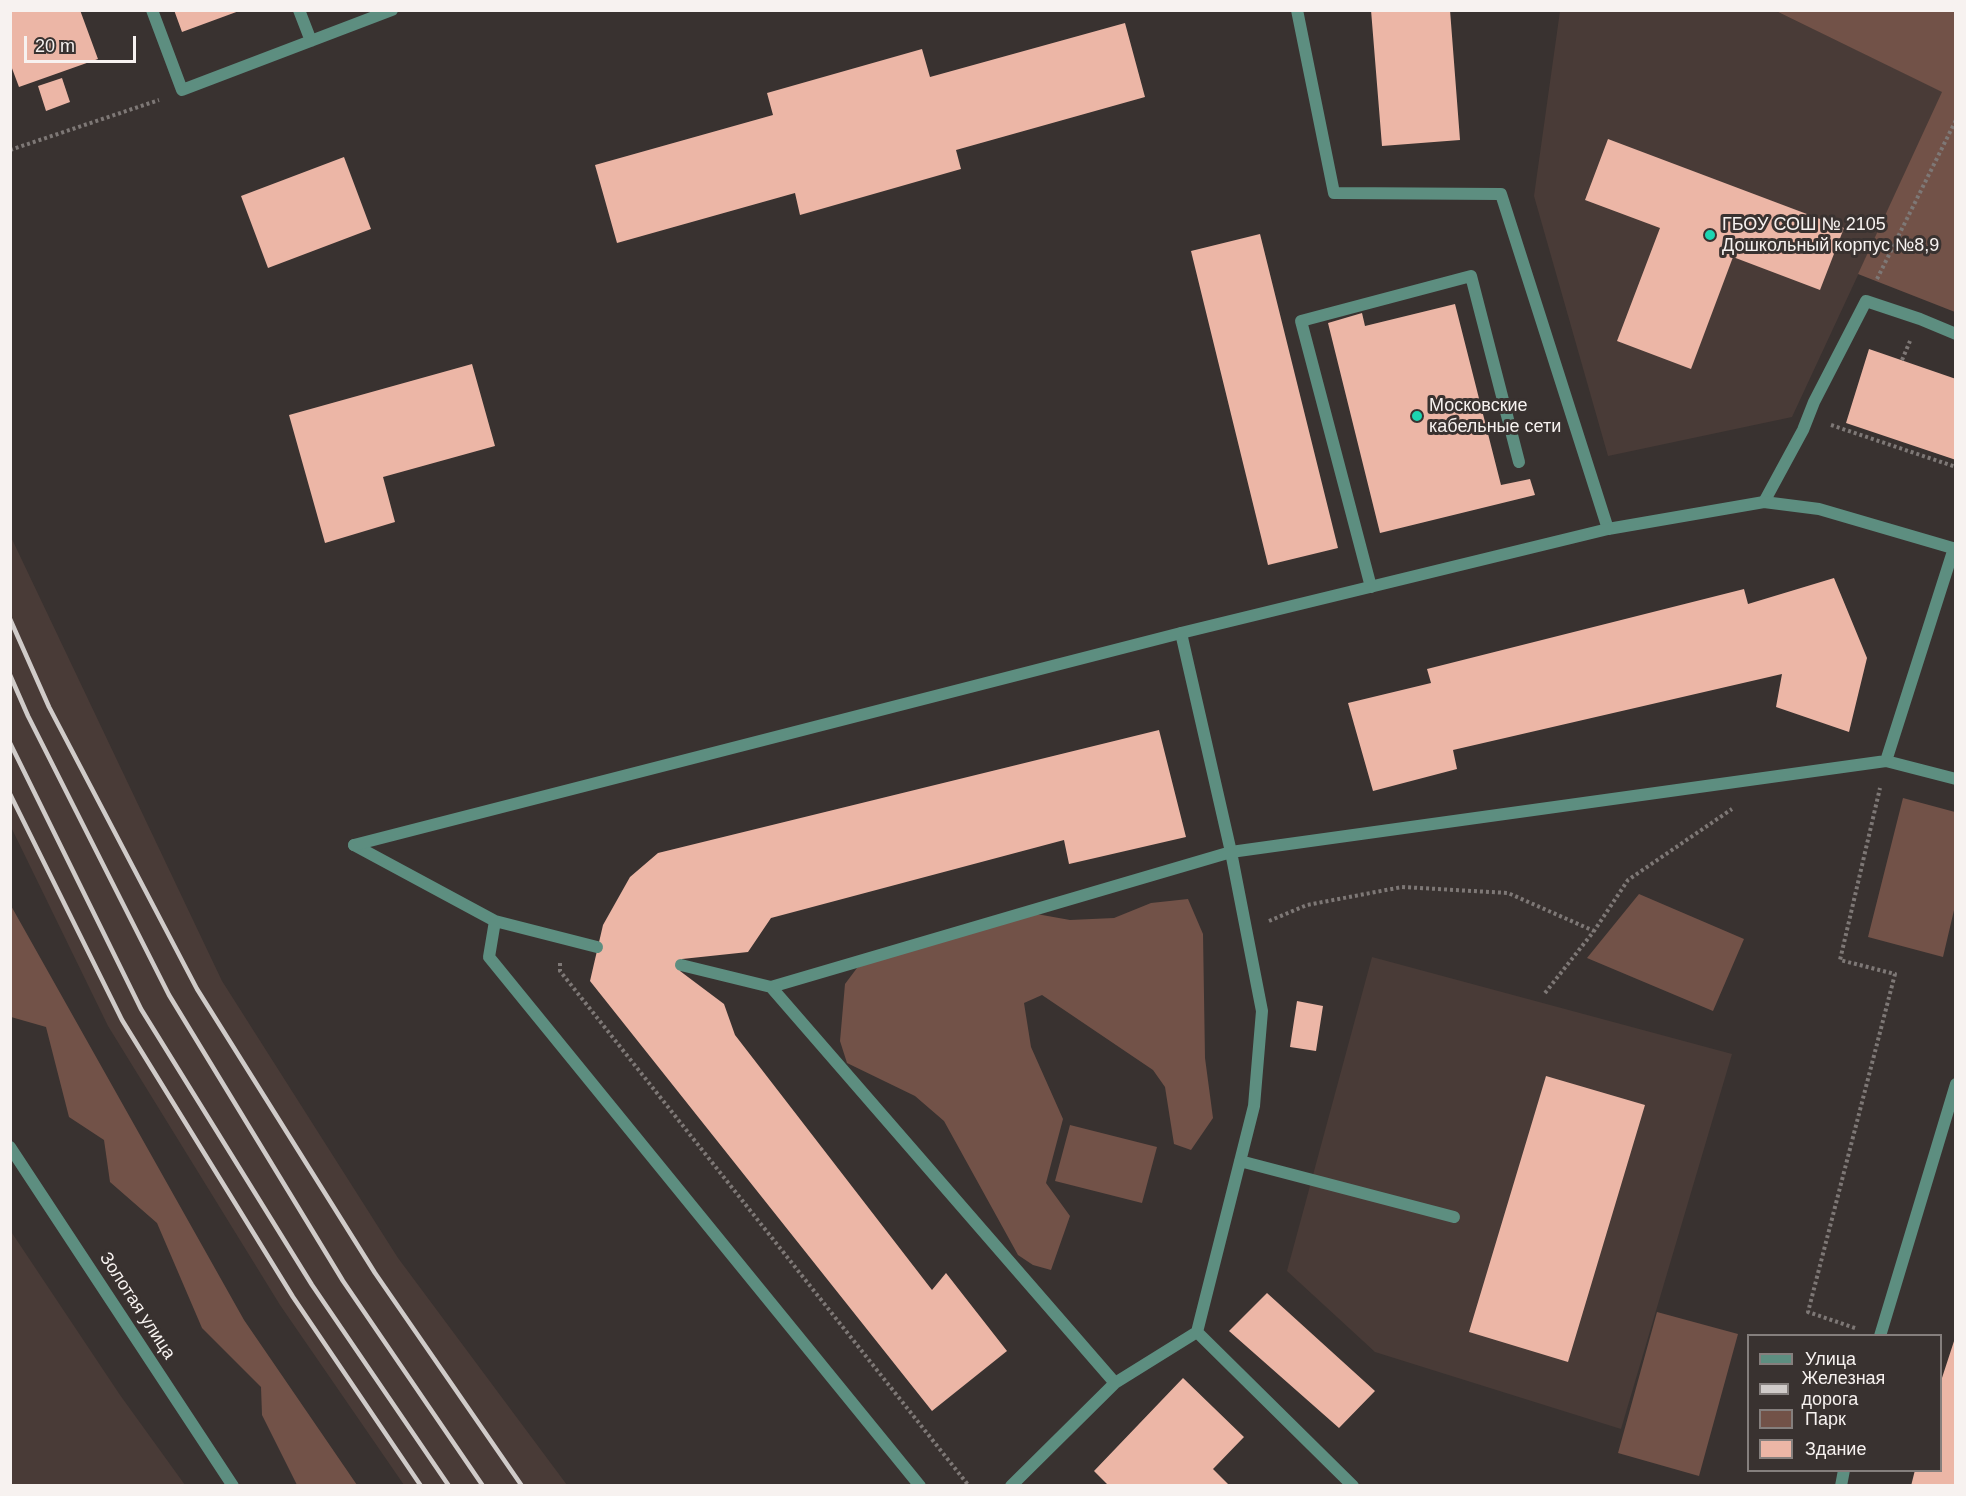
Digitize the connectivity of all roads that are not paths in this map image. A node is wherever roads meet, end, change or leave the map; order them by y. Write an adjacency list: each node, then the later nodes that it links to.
1 (152, 10): 5 (street)
2 (299, 10): 5 (street)
3 (392, 10): 5 (street)
4 (1297, 10): 9 (street)
5 (311, 41)
6 (1956, 333): 8 (street)
7 (1519, 462): 11 (street)
8 (1764, 502): 9 (street); 10 (street)
9 (1608, 529): 11 (street)
10 (1955, 549): 13 (street)
11 (1371, 587): 12 (street)
12 (1181, 633): 15 (street); 16 (street)
13 (1887, 761): 14 (street); 15 (street)
14 (1956, 779)
15 (1231, 852): 19 (street); 22 (street)
16 (495, 921): 17 (street); 28 (street)
17 (597, 947)
18 (681, 965): 19 (street)
19 (771, 987): 26 (street)
20 (1956, 1084): 25 (street)
21 (10, 1147): 27 (street, Золотая улица)
22 (1240, 1161): 23 (street); 24 (street)
23 (1455, 1217)
24 (1197, 1332): 26 (street); 30 (street)
25 (1880, 1334)
26 (1115, 1383): 29 (street)
27 (233, 1485)
28 (920, 1485)
29 (1011, 1485)
30 (1353, 1485)

